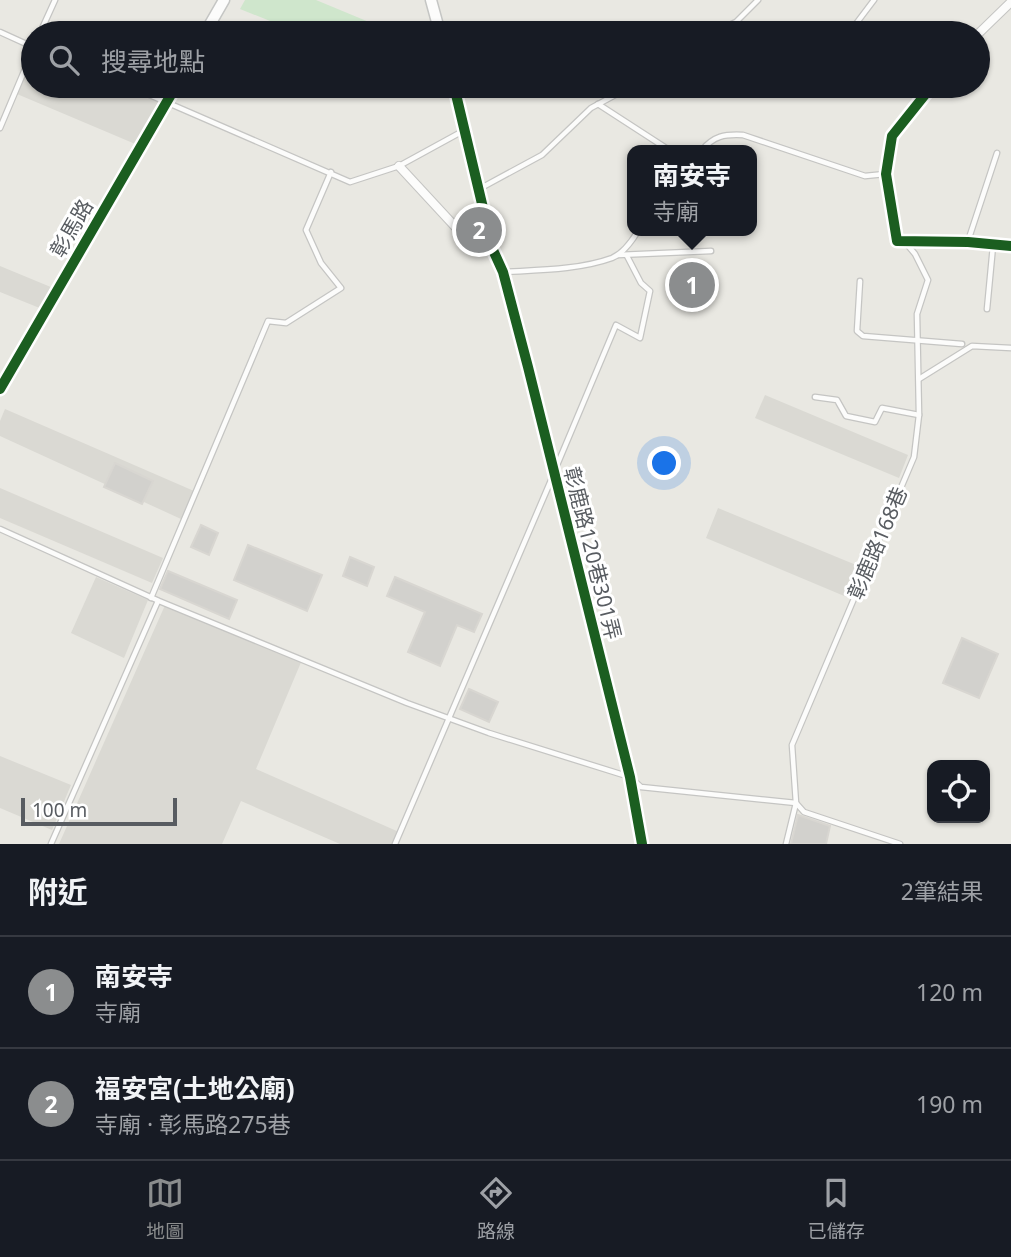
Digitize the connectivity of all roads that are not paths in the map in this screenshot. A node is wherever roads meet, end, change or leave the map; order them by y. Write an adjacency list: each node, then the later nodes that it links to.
1 (55, 0): 7 (lane)
2 (224, 0): 8 (street)
3 (431, 0): 9 (street)
4 (758, 0): 10 (lane)
5 (874, 0): 11 (lane)
6 (1011, 2): 12 (street)
7 (45, 21)
8 (212, 21)
9 (437, 21)
10 (737, 21)
11 (858, 21)
12 (990, 22)
13 (0, 32): 14 (lane)
14 (21, 42)
15 (21, 77): 23 (lane)
16 (159, 98): 21 (lane)
17 (169, 98): 21 (street, 彰馬路)
18 (457, 98): 24 (street, 彰鹿路120巷301弄)
19 (609, 98): 22 (lane)
20 (921, 98): 30 (street)
21 (167, 101): 29 (lane); 48 (street, 彰馬路)
22 (598, 104): 25 (lane); 31 (lane)
23 (0, 128)
24 (466, 130): 28 (lane); 31 (street, 彰鹿路120巷301弄)
25 (660, 145)
26 (707, 145): 30 (lane)
27 (997, 153): 34 (lane)
28 (400, 166): 29 (lane); 37 (street)
29 (331, 172): 53 (lane)
30 (886, 174): 33 (street)
31 (479, 189): 37 (street, 彰鹿路120巷301弄)
32 (634, 236): 39 (lane)
33 (900, 241): 34 (street); 44 (lane, 彰鹿路168巷)
34 (968, 242): 35 (street)
35 (993, 246): 36 (street); 43 (lane)
36 (1011, 246)
37 (493, 250): 41 (street, 彰鹿路120巷301弄)
38 (710, 251): 40 (lane)
39 (617, 255): 40 (lane); 41 (lane)
40 (627, 256): 51 (lane)
41 (503, 272): 51 (street, 彰鹿路120巷301弄)
42 (860, 281): 44 (lane)
43 (987, 309)
44 (917, 340): 45 (lane); 47 (lane, 彰鹿路168巷)
45 (962, 344)
46 (1011, 348): 47 (lane)
47 (918, 380): 50 (lane, 彰鹿路168巷)
48 (0, 389)
49 (815, 397): 50 (lane)
50 (919, 415): 57 (lane, 彰鹿路168巷)
51 (554, 474): 55 (lane); 56 (street, 彰鹿路120巷301弄)
52 (0, 528): 53 (lane)
53 (151, 598): 54 (lane)
54 (159, 601): 55 (lane); 58 (lane)
55 (451, 720): 56 (lane); 59 (lane)
56 (630, 777): 57 (lane); 60 (street, 彰鹿路120巷301弄)
57 (796, 803): 61 (lane, 彰鹿路168巷); 62 (lane)
58 (51, 844)
59 (396, 844)
60 (642, 844)
61 (786, 844)
62 (900, 844)

